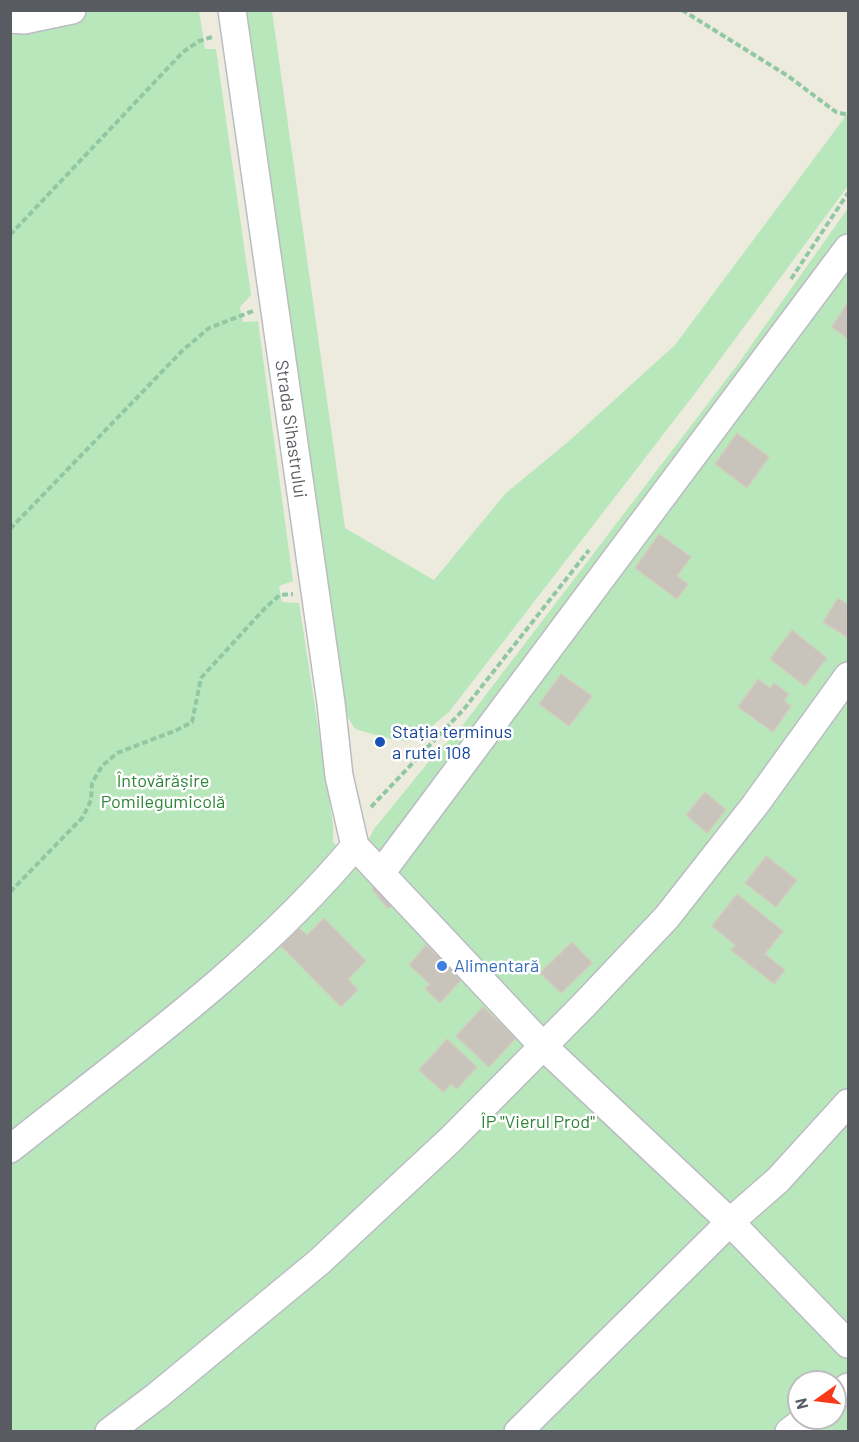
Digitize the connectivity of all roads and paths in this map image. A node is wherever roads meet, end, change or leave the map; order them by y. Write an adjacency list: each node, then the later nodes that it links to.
1 (72, 10): 3 (street)
2 (682, 10): 5 (path)
3 (10, 19)
4 (233, 20): 7 (path); 10 (street, Strada Sihastrului)
5 (849, 115)
6 (849, 193): 9 (path)
7 (10, 235)
8 (849, 248): 16 (street)
9 (786, 286)
10 (273, 305): 11 (path); 13 (street, Strada Sihastrului)
11 (10, 530)
12 (590, 549): 15 (path)
13 (315, 592): 15 (street, Strada Sihastrului); 17 (path)
14 (849, 676): 18 (street)
15 (352, 838): 16 (street); 20 (street)
16 (381, 873): 18 (street)
17 (10, 892)
18 (542, 1044): 21 (street); 23 (street)
19 (849, 1103): 21 (street)
20 (10, 1149)
21 (730, 1222): 22 (street); 24 (street)
22 (849, 1344)
23 (109, 1431)
24 (518, 1431)

